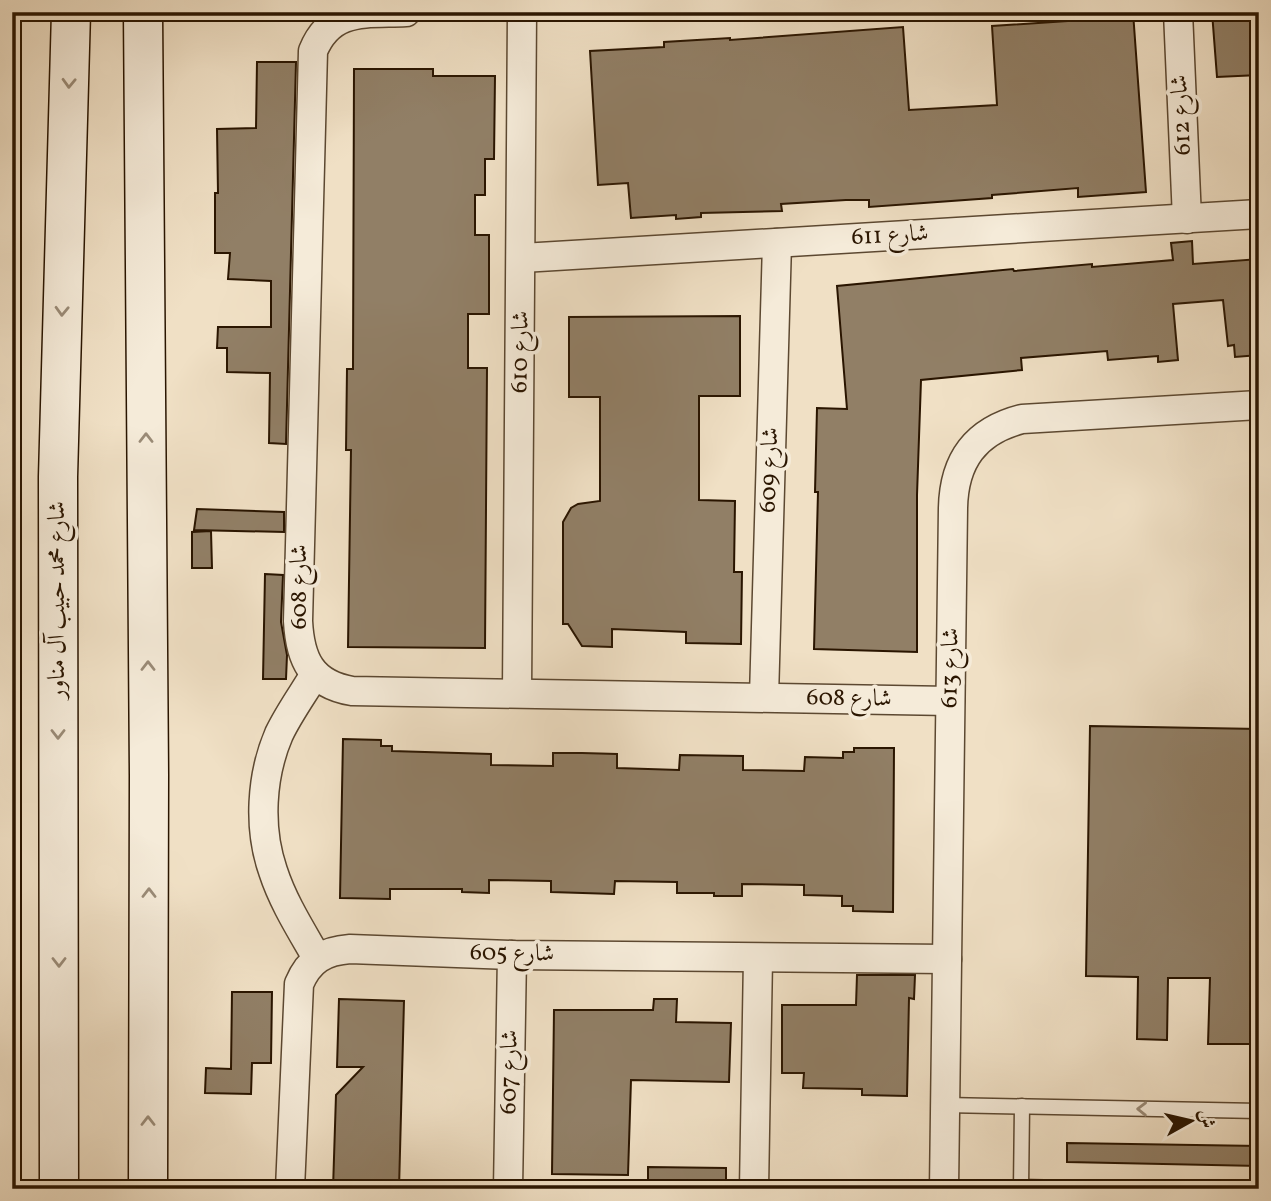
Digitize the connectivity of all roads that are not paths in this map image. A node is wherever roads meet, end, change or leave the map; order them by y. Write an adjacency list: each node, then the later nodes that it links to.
1 (71, 12): 23 (main road, شارع محمد حبيب آل مناور, one-way to 23)
2 (143, 12): 24 (main road, one-way to 2)
3 (407, 12): 11 (street, شارع 608)
4 (522, 12): 9 (street, شارع 610)
5 (1178, 12): 7 (street, شارع 612)
6 (1259, 214): 7 (street, شارع 611)
7 (1187, 219): 8 (street, شارع 611)
8 (777, 243): 9 (street, شارع 611); 13 (street, شارع 609)
9 (522, 258): 12 (street, شارع 610)
10 (1259, 405): 14 (street, شارع 613)
11 (315, 674): 12 (street, شارع 608); 16 (street)
12 (517, 692): 13 (street, شارع 608)
13 (764, 697): 14 (street, شارع 608)
14 (950, 701): 18 (street, شارع 613)
15 (512, 955): 16 (street, شارع 605); 17 (street, شارع 605); 26 (street, شارع 607)
16 (317, 958): 25 (street)
17 (758, 958): 18 (street, شارع 605); 27 (street)
18 (947, 959): 19 (street, شارع 613)
19 (945, 1105): 20 (lane); 28 (street, شارع 613)
20 (1022, 1106): 21 (lane, one-way to 20); 22 (lane)
21 (1259, 1111)
22 (1021, 1188): 29 (lane)
23 (59, 1189)
24 (148, 1189)
25 (289, 1189)
26 (508, 1189)
27 (754, 1189)
28 (944, 1189)
29 (1114, 1189)

